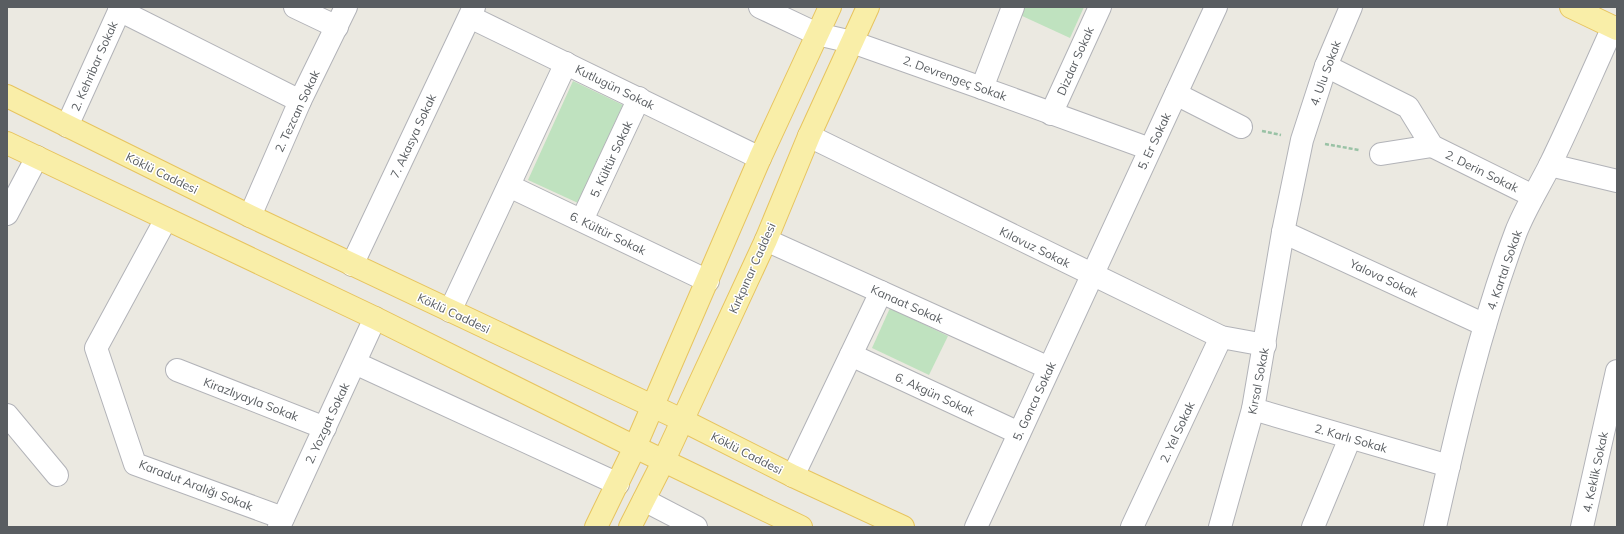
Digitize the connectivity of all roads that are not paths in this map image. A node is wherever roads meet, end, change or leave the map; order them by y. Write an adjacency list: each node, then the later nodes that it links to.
1 (295, 7): 13 (street)
2 (346, 7): 13 (street, 2. Tezcan Sokak)
3 (760, 7): 15 (street, 2. Devrengeç Sokak)
4 (830, 7): 15 (main road)
5 (868, 7): 16 (main road, Kırkpınar Caddesi)
6 (1013, 7): 19 (street)
7 (1100, 7): 24 (street, Dizdar Sokak)
8 (1216, 7): 20 (street, 5. Er Sokak)
9 (1351, 7): 18 (street, 4. Ulu Sokak)
10 (1571, 7): 14 (main road)
11 (120, 9): 23 (street); 25 (street, 2. Kehribar Sokak)
12 (472, 12): 17 (street, Kutlugün Sokak); 44 (street, 7. Akasya Sokak)
13 (337, 27): 23 (street, 2. Tezcan Sokak)
14 (1615, 28): 34 (street, 4. Kartal Sokak)
15 (817, 34): 16 (street, 2. Devrengeç Sokak); 33 (main road)
16 (852, 42): 19 (street, 2. Devrengeç Sokak); 27 (main road, Kırkpınar Caddesi)
17 (566, 63): 22 (street, Kutlugün Sokak); 36 (street)
18 (1326, 66): 29 (street, 2. Derin Sokak); 42 (street, 4. Ulu Sokak)
19 (982, 88): 24 (street, 2. Devrengeç Sokak)
20 (1176, 94): 26 (street); 30 (street, 5. Er Sokak)
21 (7, 96): 25 (main road, Köklü Caddesi)
22 (639, 98): 33 (street, Kutlugün Sokak); 41 (street, 5. Kültür Sokak)
23 (300, 101): 39 (street, 2. Tezcan Sokak)
24 (1051, 114): 30 (street, 2. Devrengeç Sokak)
25 (67, 126): 39 (main road, Köklü Caddesi)
26 (1241, 127)
27 (809, 136): 43 (main road, Kırkpınar Caddesi); 45 (street, Kılavuz Sokak)
28 (7, 143): 32 (main road)
29 (1432, 146): 31 (street, 2. Derin Sokak); 37 (street, 2. Derin Sokak)
30 (1150, 149): 45 (street, 5. Er Sokak)
31 (1382, 154)
32 (37, 157): 38 (street); 40 (main road)
33 (760, 158): 46 (main road)
34 (1550, 165): 35 (street); 37 (street, 4. Kartal Sokak)
35 (1617, 181)
36 (509, 186): 41 (street, 6. Kültür Sokak); 48 (street)
37 (1533, 196): 50 (street, 4. Kartal Sokak)
38 (7, 214)
39 (250, 216): 44 (main road, Köklü Caddesi)
40 (166, 219): 49 (main road); 72 (street, Karadut Aralığı Sokak)
41 (582, 220): 46 (street, 6. Kültür Sokak)
42 (1283, 232): 50 (street, Yalova Sokak); 52 (street, Kırsal Sokak)
43 (766, 240): 47 (street, Kanaat Sokak); 61 (main road, Kırkpınar Caddesi)
44 (352, 265): 48 (main road, Köklü Caddesi)
45 (1093, 275): 51 (street, Kılavuz Sokak); 55 (street, 5. Gonca Sokak)
46 (708, 282): 58 (main road)
47 (881, 292): 53 (street); 55 (street, Kanaat Sokak)
48 (450, 311): 58 (main road, Köklü Caddesi)
49 (375, 318): 54 (street, 2. Yozgat Sokak); 65 (main road)
50 (1485, 325): 67 (street, 4. Kartal Sokak)
51 (1221, 337): 52 (street, Kılavuz Sokak); 79 (street, 2. Yel Sokak)
52 (1265, 345): 59 (street, Kırsal Sokak)
53 (852, 355): 63 (street, 6. Akgün Sokak); 69 (street)
54 (355, 363): 62 (street, 2. Yozgat Sokak); 70 (street)
55 (1048, 368): 63 (street, 5. Gonca Sokak)
56 (177, 370): 62 (street, Kirazlıyayla Sokak)
57 (1617, 371): 83 (street, 4. Keklik Sokak)
58 (653, 407): 61 (main road, Köklü Caddesi); 65 (main road)
59 (1253, 409): 64 (street, 2. Karlı Sokak); 80 (street, Kırsal Sokak)
60 (7, 415): 68 (street)
61 (682, 420): 66 (main road, Kırkpınar Caddesi); 69 (main road, Köklü Caddesi)
62 (325, 428): 72 (street, 2. Yozgat Sokak)
63 (1019, 433): 78 (street, 5. Gonca Sokak)
64 (1350, 438): 67 (street, 2. Karlı Sokak); 81 (street)
65 (635, 447): 66 (main road); 70 (main road)
66 (664, 460): 71 (main road, Kırkpınar Caddesi); 76 (main road)
67 (1449, 466): 82 (street, 4. Kartal Sokak)
68 (57, 475)
69 (792, 476): 77 (main road, Köklü Caddesi)
70 (618, 484): 73 (main road)
71 (644, 500): 74 (main road, Kırkpınar Caddesi); 75 (street)
72 (281, 522)
73 (596, 527)
74 (630, 527)
75 (696, 527)
76 (801, 527)
77 (903, 527)
78 (976, 527)
79 (1132, 527)
80 (1220, 527)
81 (1313, 527)
82 (1435, 527)
83 (1582, 527)

